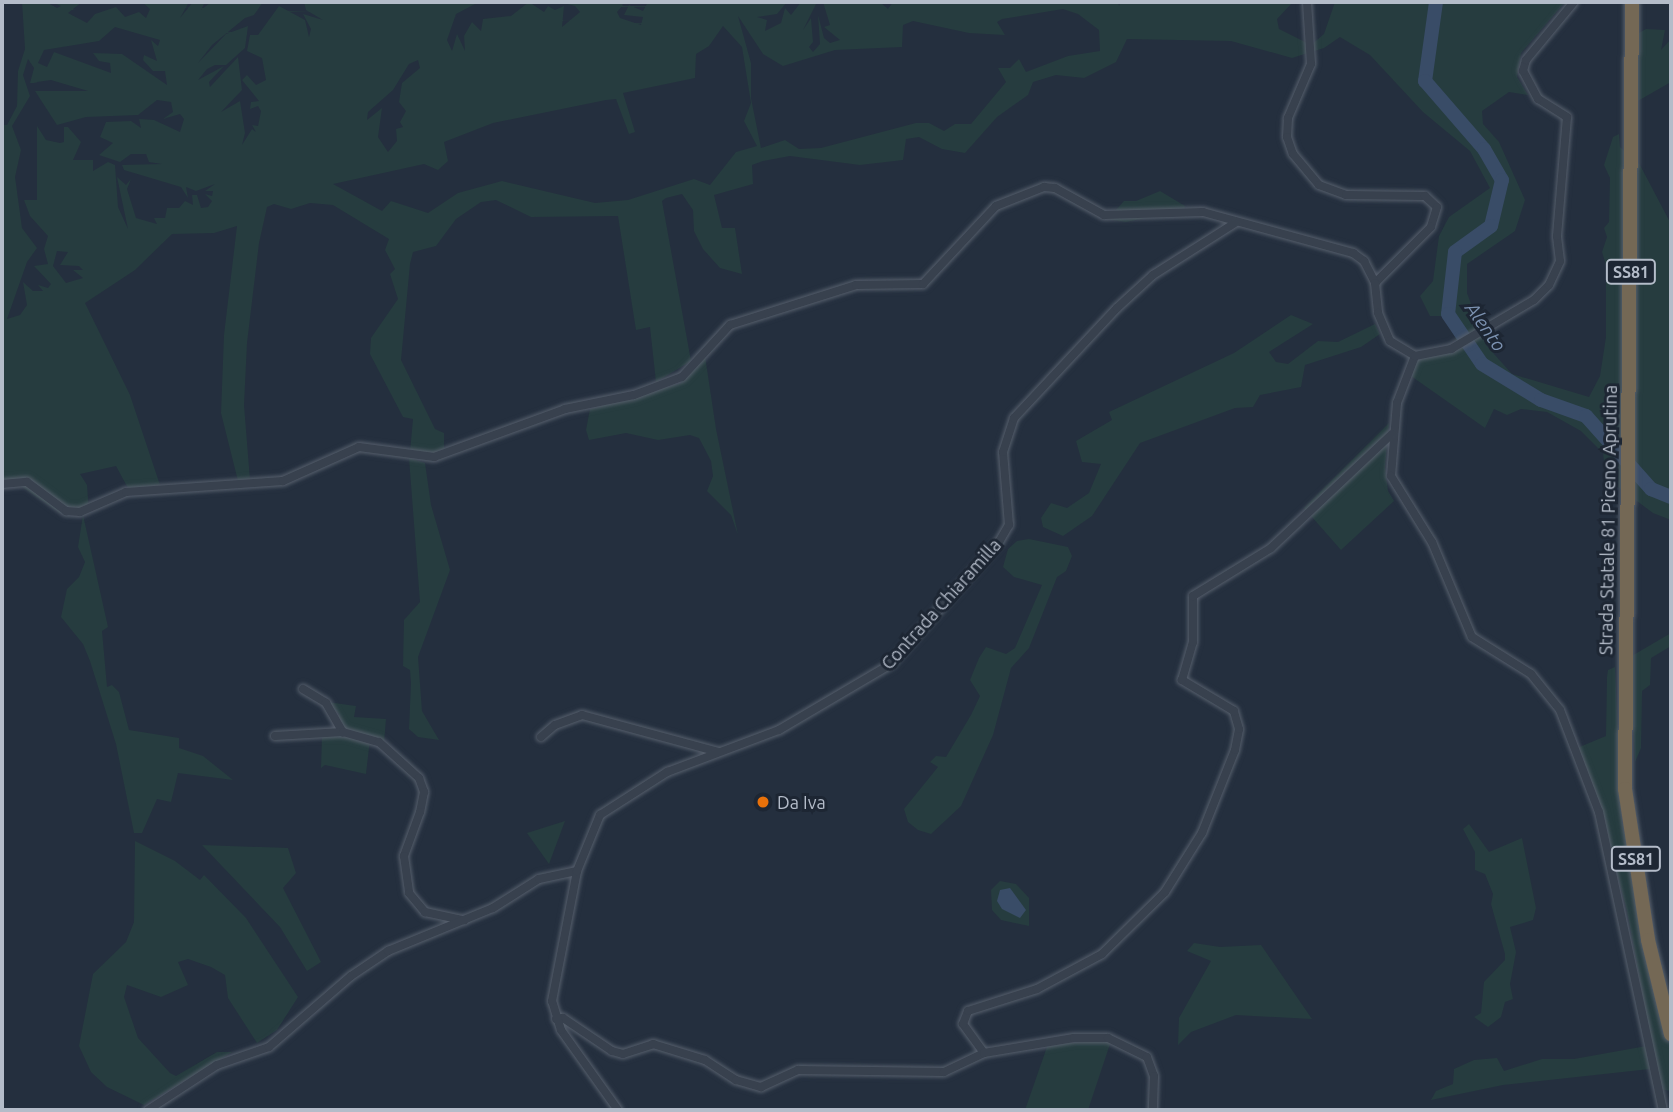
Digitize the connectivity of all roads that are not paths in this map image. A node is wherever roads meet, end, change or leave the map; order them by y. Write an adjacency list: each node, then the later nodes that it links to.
1 (1307, 2): 5 (street)
2 (1574, 2): 6 (street)
3 (1632, 2): 17 (highway, Strada Statale 81 Piceno Aprutina / SS81)
4 (1235, 223): 5 (street); 8 (street); 13 (street, Contrada Chiaramilla)
5 (1375, 283): 6 (street)
6 (1415, 356): 7 (street)
7 (1392, 434): 18 (street); 22 (street)
8 (2, 484)
9 (303, 689): 10 (street)
10 (343, 732): 11 (street); 15 (street)
11 (275, 736)
12 (541, 737): 13 (street)
13 (718, 752): 14 (street, Contrada Chiaramilla)
14 (577, 871): 15 (street); 16 (street, Contrada Chiaramilla)
15 (464, 920): 19 (street)
16 (554, 1015): 18 (street); 20 (street)
17 (1671, 1034)
18 (984, 1053): 21 (street)
19 (148, 1110)
20 (618, 1110)
21 (1153, 1110)
22 (1663, 1110)

